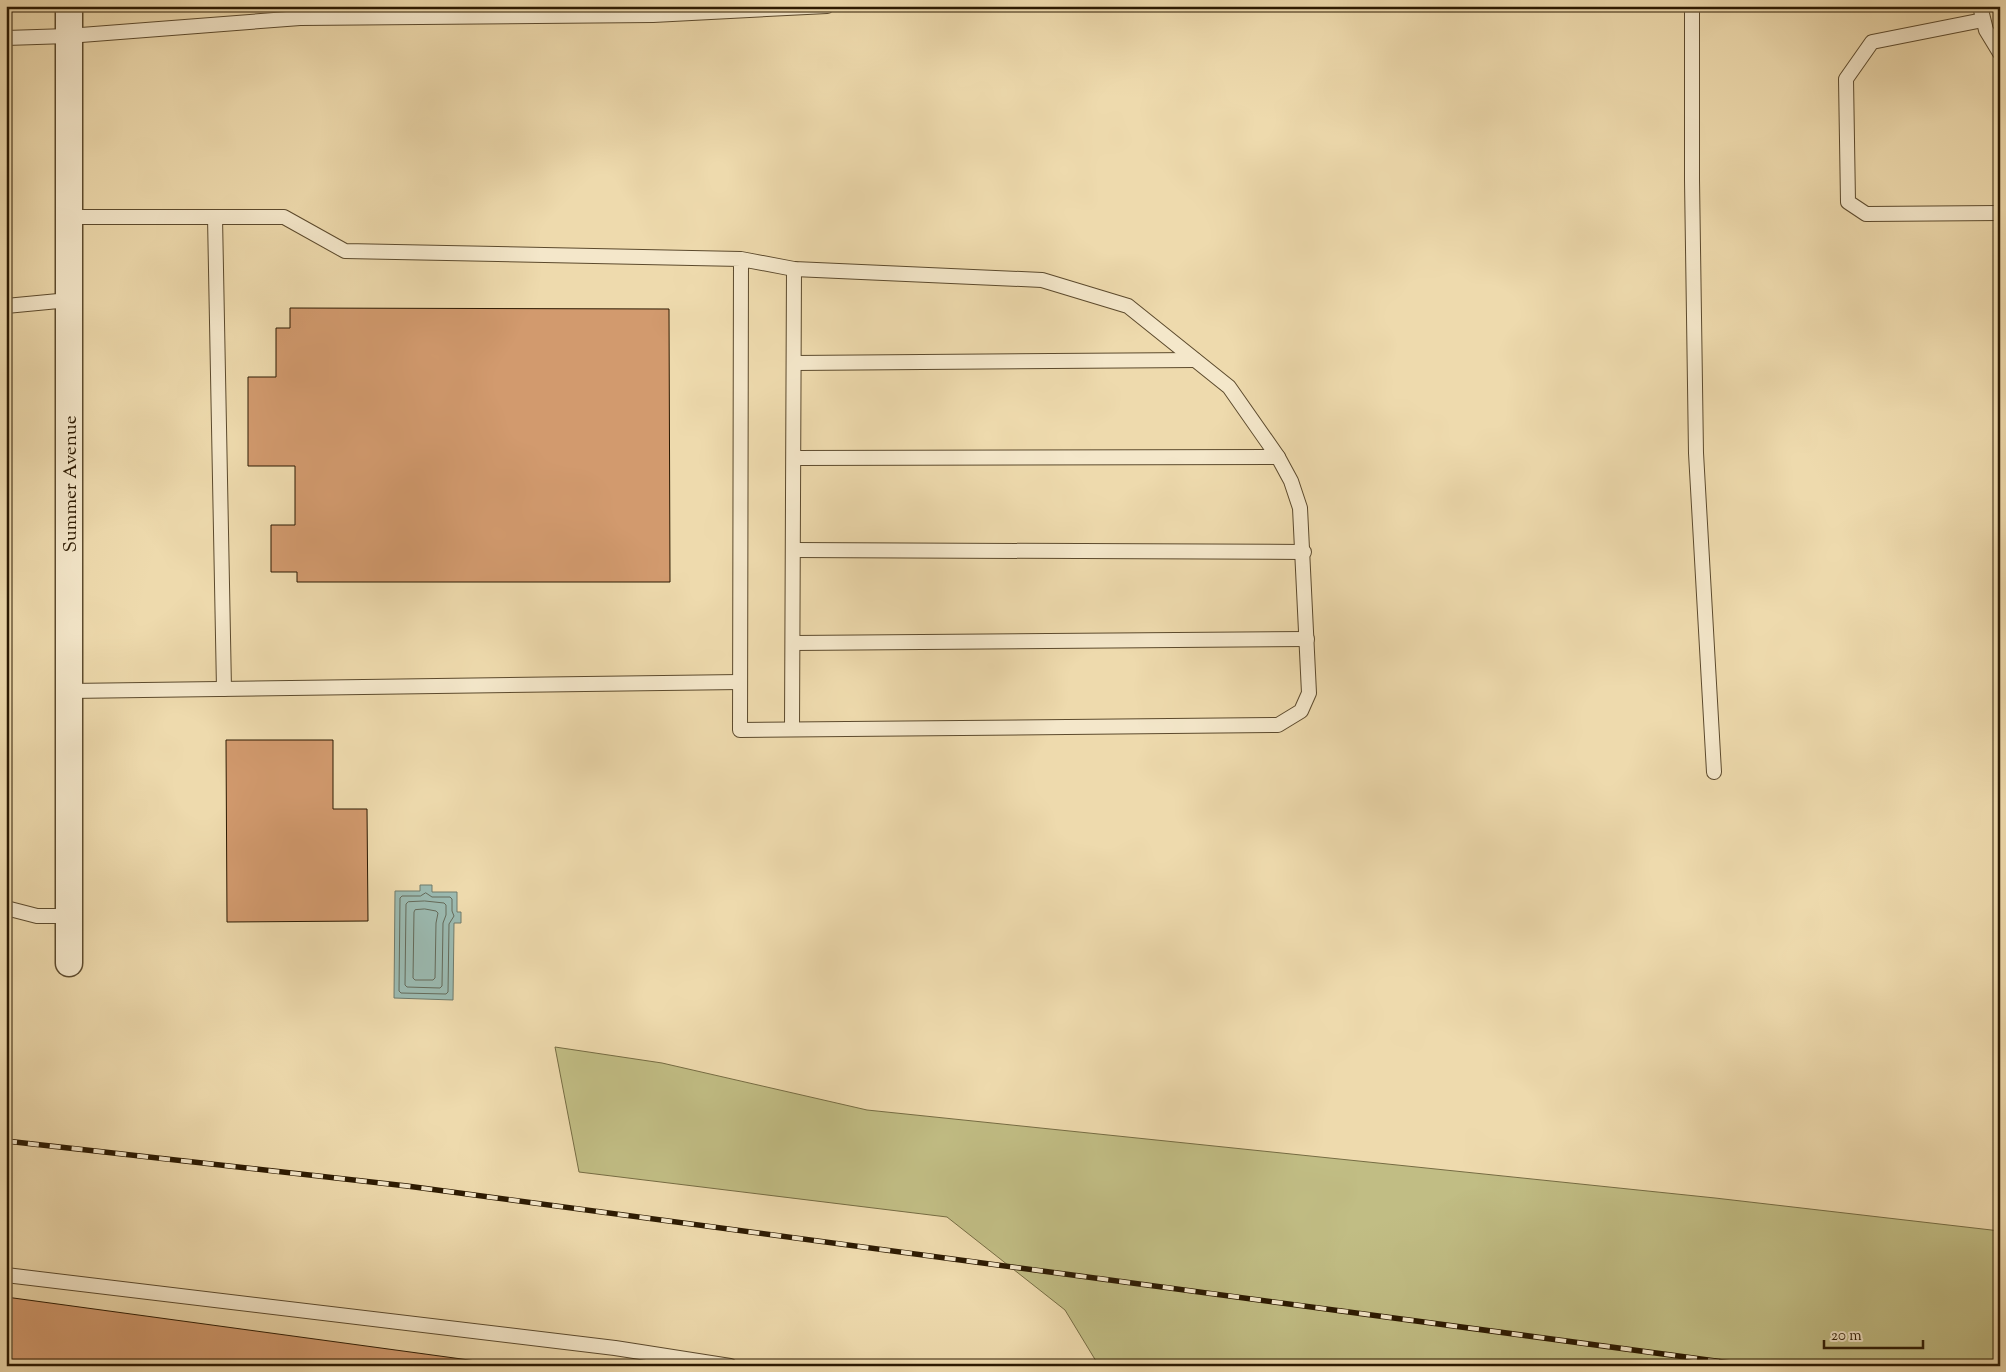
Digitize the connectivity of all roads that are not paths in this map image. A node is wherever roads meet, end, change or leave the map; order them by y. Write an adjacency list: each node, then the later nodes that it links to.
1 (68, 6): 8 (street, Summer Avenue)
2 (827, 6): 5 (lane)
3 (1692, 6): 30 (lane)
4 (1980, 6): 7 (lane)
5 (653, 11): 6 (lane)
6 (299, 12): 8 (lane)
7 (1983, 20): 10 (lane); 11 (lane)
8 (68, 36): 9 (lane); 13 (street, Summer Avenue)
9 (6, 38)
10 (2000, 53)
11 (2000, 213)
12 (215, 216): 13 (lane); 14 (lane); 27 (lane)
13 (69, 217): 16 (street, Summer Avenue)
14 (741, 259): 15 (lane); 26 (lane)
15 (794, 268): 18 (lane); 19 (lane)
16 (69, 300): 17 (lane); 28 (street, Summer Avenue)
17 (6, 306)
18 (1195, 360): 19 (lane); 20 (lane)
19 (794, 363): 21 (lane)
20 (1278, 457): 21 (lane); 23 (lane)
21 (794, 458): 22 (lane)
22 (793, 550): 23 (lane); 25 (lane)
23 (1304, 552): 24 (lane)
24 (1307, 639): 25 (lane); 29 (lane)
25 (793, 643): 29 (lane)
26 (740, 682): 27 (lane); 29 (lane)
27 (224, 689): 28 (lane)
28 (70, 691): 32 (street, Summer Avenue)
29 (792, 729)
30 (1714, 772)
31 (6, 908): 32 (lane)
32 (70, 916): 33 (street, Summer Avenue)
33 (69, 963)
34 (6, 1275): 35 (lane)
35 (730, 1366)

